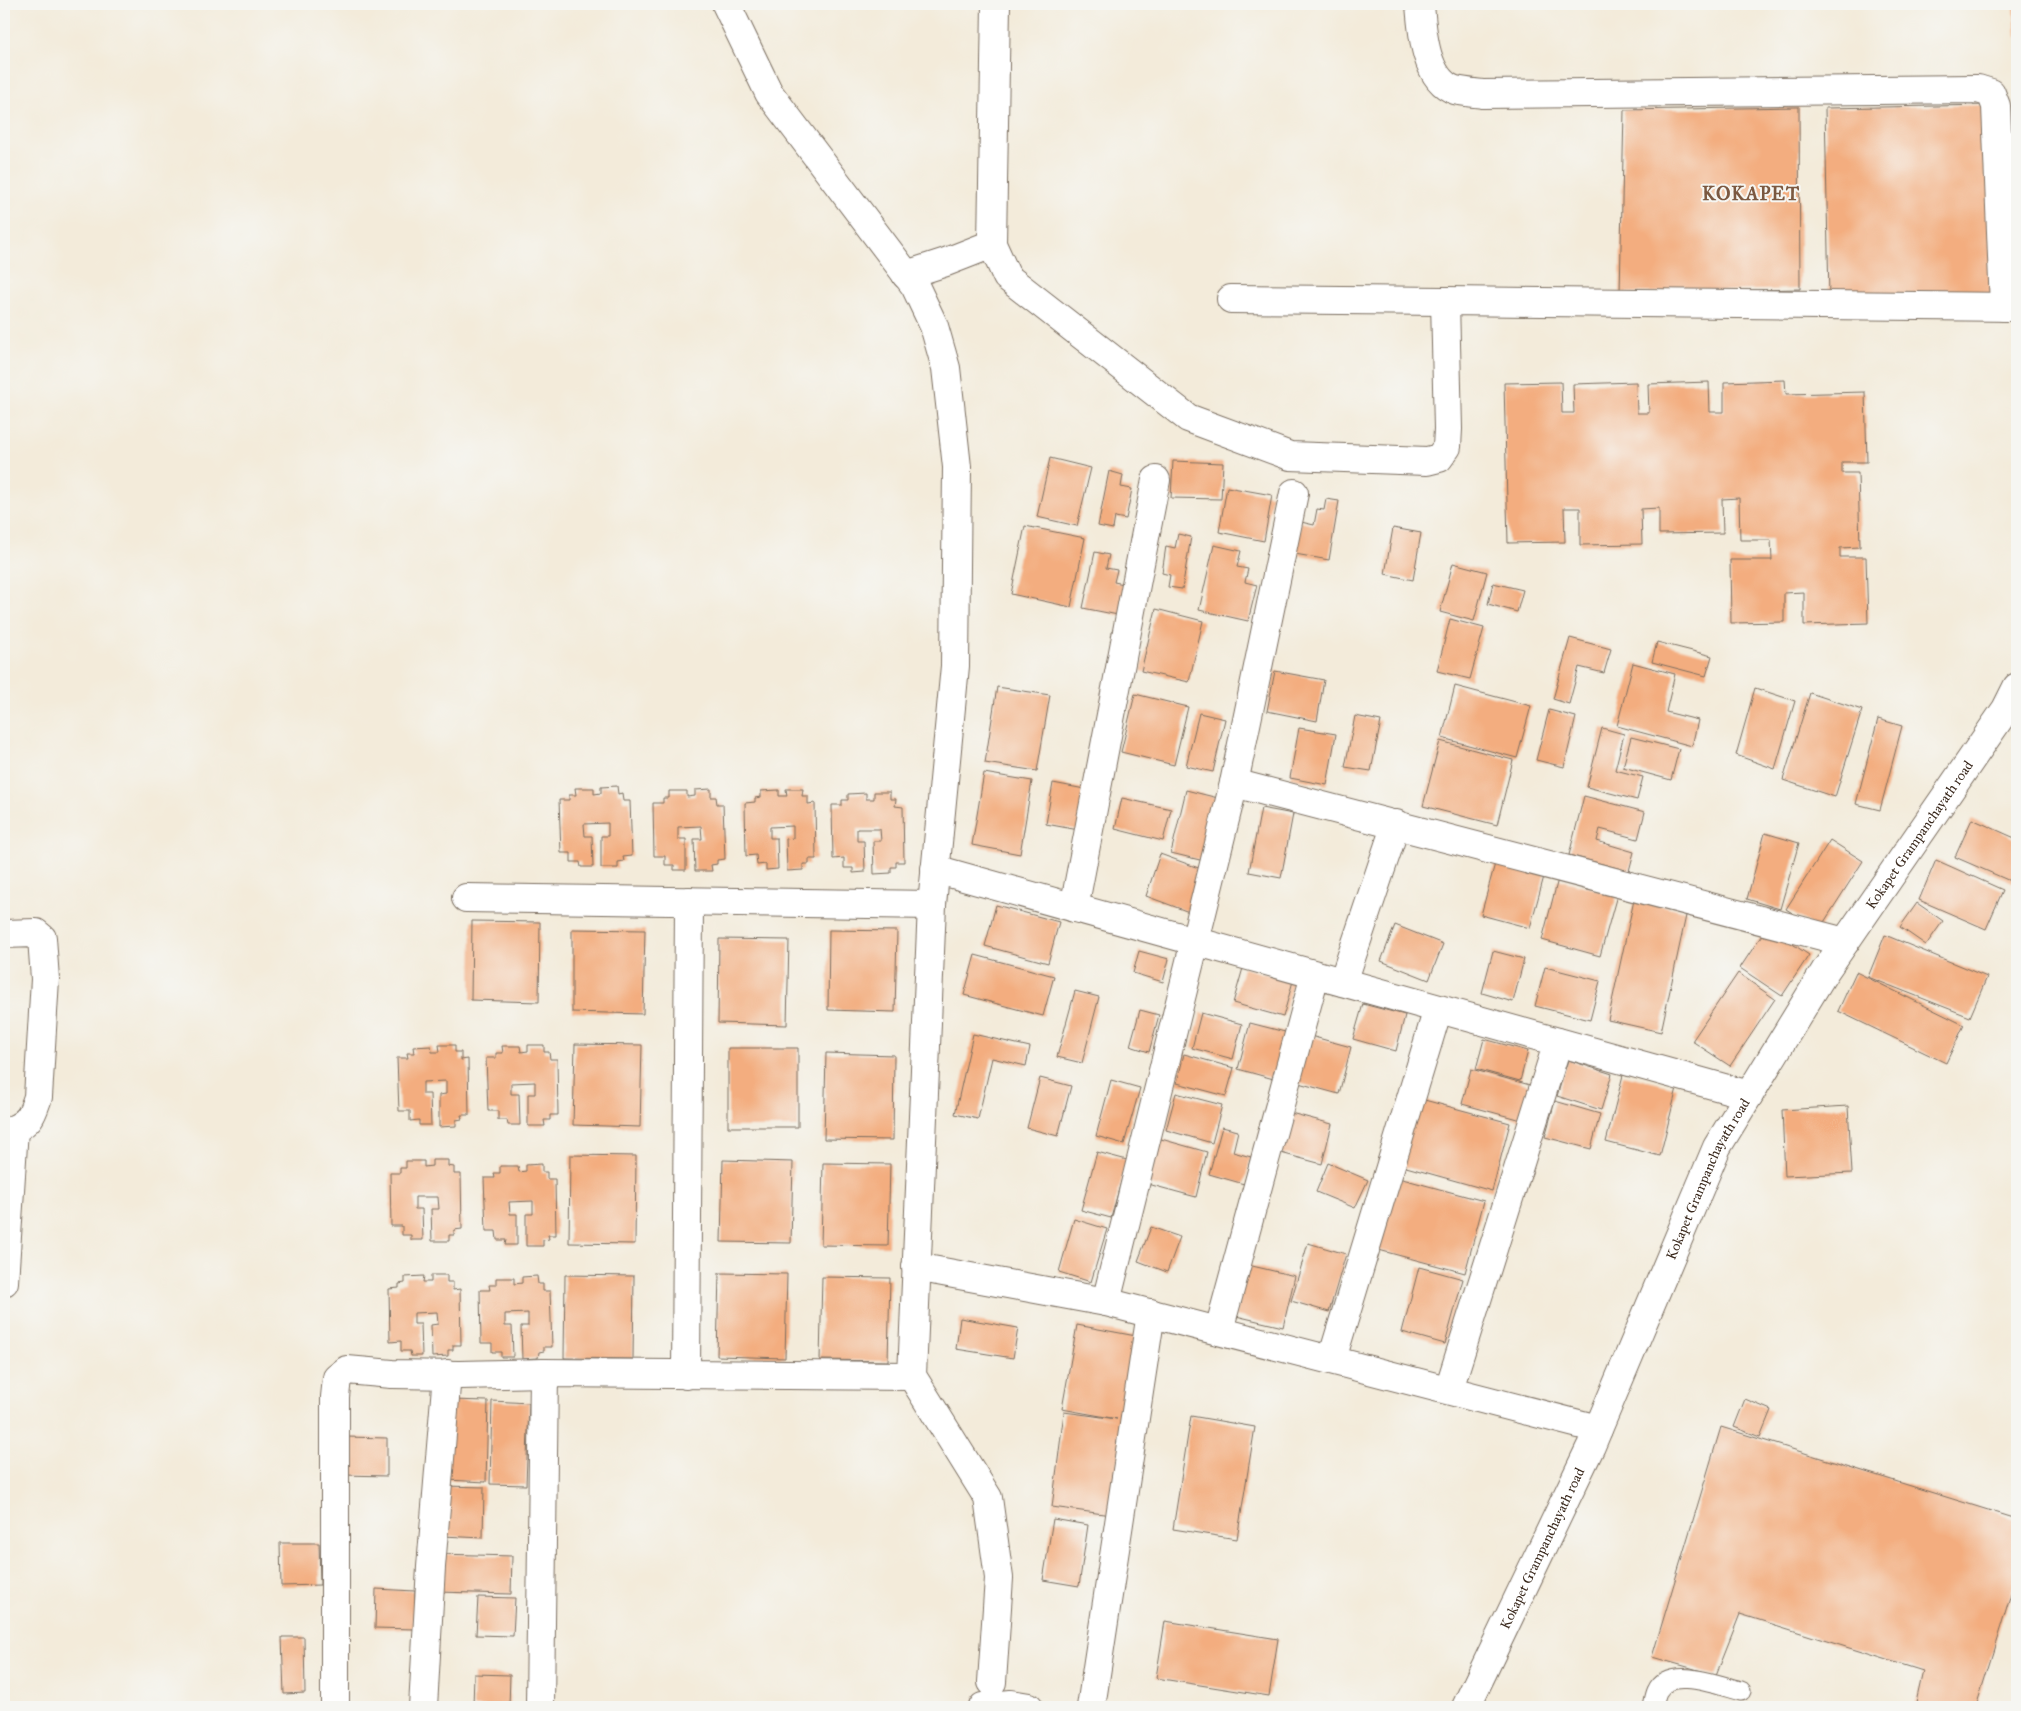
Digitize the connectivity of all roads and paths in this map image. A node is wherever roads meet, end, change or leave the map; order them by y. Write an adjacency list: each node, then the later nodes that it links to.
1 (726, 4): 5 (street)
2 (996, 4): 4 (street)
3 (1420, 4): 6 (street)
4 (992, 244): 5 (street); 8 (street)
5 (906, 275): 14 (street)
6 (2010, 297): 8 (street)
7 (1230, 299): 8 (street)
8 (1445, 301)
9 (1156, 480): 18 (street)
10 (1294, 492): 12 (street)
11 (2017, 687): 21 (street, Kokapet Grampanchayath road)
12 (1234, 783): 13 (street); 20 (street)
13 (1396, 824): 21 (street); 23 (street)
14 (935, 869): 17 (street); 18 (street)
15 (466, 898): 16 (street)
16 (689, 901): 17 (street); 35 (street)
17 (932, 905): 27 (street)
18 (1074, 908): 20 (street)
19 (4, 934): 28 (street)
20 (1196, 940): 22 (street); 29 (street)
21 (1845, 942): 26 (street, Kokapet Grampanchayath road)
22 (1315, 975): 23 (street); 31 (street)
23 (1343, 982): 24 (street)
24 (1438, 1009): 25 (street); 32 (street)
25 (1558, 1042): 26 (street); 37 (street)
26 (1749, 1095): 38 (street, Kokapet Grampanchayath road)
27 (916, 1267): 29 (street); 36 (street)
28 (4, 1282)
29 (1106, 1302): 30 (street)
30 (1151, 1313): 31 (street); 45 (street)
31 (1219, 1330): 32 (street)
32 (1332, 1359): 37 (street)
33 (544, 1373): 34 (street); 35 (street); 43 (street)
34 (446, 1374): 41 (street); 42 (street)
35 (686, 1376): 36 (street)
36 (912, 1376): 40 (street)
37 (1449, 1389): 38 (street)
38 (1598, 1428): 46 (street, Kokapet Grampanchayath road)
39 (1741, 1691): 47 (lane)
40 (988, 1695): 44 (street)
41 (335, 1707)
42 (423, 1707)
43 (540, 1707)
44 (1029, 1707)
45 (1091, 1707)
46 (1466, 1707)
47 (1653, 1707)

